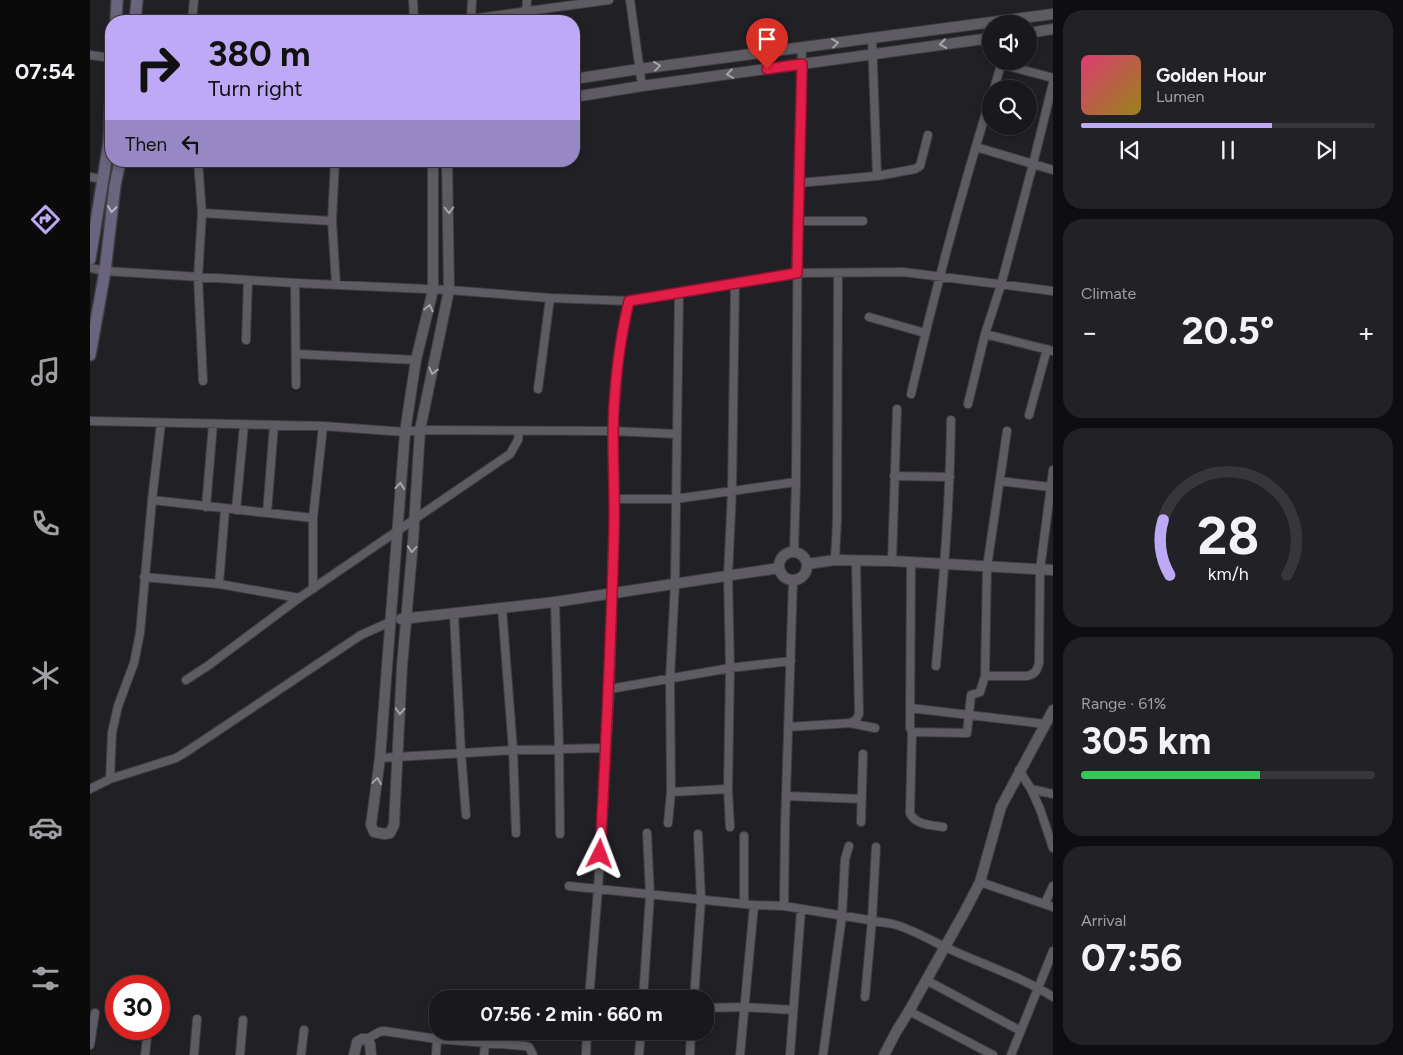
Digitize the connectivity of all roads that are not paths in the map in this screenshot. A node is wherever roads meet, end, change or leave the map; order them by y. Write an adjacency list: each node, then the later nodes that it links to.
1 (117, 0): 12 (main road)
2 (137, 0): 13 (main road)
3 (194, 0): 14 (street)
4 (413, 0): 15 (street)
5 (472, 0): 16 (street)
6 (527, 0): 10 (street)
7 (609, 0): 9 (street)
8 (630, 0): 27 (street)
9 (576, 2): 10 (street)
10 (526, 12): 17 (street)
11 (1053, 14): 20 (street)
12 (116, 15)
13 (136, 15)
14 (193, 15)
15 (414, 15)
16 (471, 15)
17 (502, 15)
18 (1053, 29): 19 (street)
19 (1037, 32)
20 (872, 38): 22 (street, one-way to 20); 23 (street)
21 (982, 39): 23 (street, one-way to 23)
22 (802, 47): 26 (street); 27 (street, one-way to 22)
23 (873, 54): 26 (street); 45 (street)
24 (90, 55): 25 (street)
25 (105, 57)
26 (802, 64): 32 (street, one-way to 32); 48 (street)
27 (639, 69): 29 (street); 32 (street)
28 (1028, 70): 30 (street)
29 (580, 78)
30 (1053, 78)
31 (1053, 83): 37 (street)
32 (642, 86): 33 (street)
33 (580, 96)
34 (982, 127): 36 (street)
35 (928, 135): 45 (street)
36 (976, 147): 37 (street); 58 (street)
37 (1033, 164): 44 (street); 64 (street)
38 (107, 167): 47 (main road)
39 (119, 167): 55 (main road, one-way to 55)
40 (198, 167): 49 (street)
41 (335, 167): 50 (street)
42 (433, 167): 65 (street)
43 (447, 167): 66 (street, one-way to 66)
44 (1053, 170)
45 (877, 176): 48 (street)
46 (90, 177): 47 (street)
47 (103, 179): 53 (main road)
48 (798, 183): 51 (street)
49 (202, 213): 50 (street); 59 (street)
50 (332, 221): 63 (street)
51 (798, 221): 52 (street); 56 (street)
52 (863, 221)
53 (90, 259)
54 (90, 268): 55 (street)
55 (105, 271): 59 (street); 77 (main road)
56 (797, 273): 57 (street); 62 (street); 103 (street)
57 (838, 273): 58 (street); 117 (street)
58 (941, 276): 64 (street); 72 (street)
59 (198, 277): 60 (street); 79 (street)
60 (248, 280): 61 (street); 74 (street)
61 (295, 283): 63 (street); 76 (street)
62 (736, 283): 68 (street); 105 (street)
63 (336, 284): 65 (street)
64 (1001, 285): 67 (street); 73 (street)
65 (433, 290): 66 (street); 78 (street, one-way to 65)
66 (449, 290): 69 (street); 93 (street, one-way to 93)
67 (1053, 291)
68 (679, 292): 70 (street); 98 (street)
69 (550, 298): 70 (street); 81 (street)
70 (629, 301): 96 (street)
71 (870, 317): 72 (street)
72 (925, 333): 82 (street)
73 (985, 334): 75 (street); 83 (street)
74 (246, 340)
75 (1050, 350): 85 (street)
76 (297, 354): 78 (street); 80 (street)
77 (90, 355)
78 (416, 360): 97 (street)
79 (203, 381)
80 (296, 385)
81 (538, 389)
82 (911, 394)
83 (968, 404)
84 (897, 409): 100 (street)
85 (1029, 415)
86 (951, 420): 101 (street)
87 (90, 421): 88 (street)
88 (161, 423): 89 (street); 108 (street)
89 (213, 424): 90 (street); 109 (street)
90 (244, 425): 91 (street); 111 (street)
91 (274, 425): 92 (street); 112 (street)
92 (324, 426): 97 (street); 113 (street)
93 (420, 430): 95 (street); 97 (street); 114 (street)
94 (1007, 430): 102 (street)
95 (519, 431): 96 (street); 114 (street)
96 (613, 431): 98 (street); 106 (street)
97 (405, 432): 115 (street, one-way to 97)
98 (677, 434): 107 (street)
99 (1053, 470): 104 (street)
100 (894, 476): 101 (street); 119 (street)
101 (950, 477): 122 (street)
102 (1000, 481): 104 (street); 123 (street)
103 (796, 482): 105 (street); 116 (street)
104 (1050, 488): 125 (street)
105 (732, 490): 107 (street); 127 (street)
106 (615, 499): 107 (street); 133 (street)
107 (675, 499): 131 (street)
108 (152, 500): 109 (street); 128 (street)
109 (206, 507): 110 (street)
110 (225, 509): 111 (street); 130 (street)
111 (236, 510): 112 (street)
112 (267, 514): 113 (street)
113 (313, 518): 132 (street)
114 (413, 519): 115 (street); 138 (street, one-way to 138)
115 (397, 530): 132 (street); 139 (street)
116 (794, 552): 121 (street); 124 (street)
117 (835, 560): 118 (street); 121 (street)
118 (856, 561): 119 (street); 150 (street)
119 (892, 561): 120 (street)
120 (911, 562): 122 (street); 147 (street)
121 (807, 564): 129 (street)
122 (945, 565): 123 (street); 141 (street)
123 (988, 567): 125 (street); 143 (street)
124 (779, 568): 127 (street); 129 (street)
125 (1040, 570): 126 (street); 143 (street)
126 (1053, 570)
127 (728, 576): 131 (street); 142 (street)
128 (144, 578): 130 (street); 163 (street)
129 (793, 580): 140 (street)
130 (219, 584): 134 (street)
131 (675, 584): 133 (street); 144 (street)
132 (313, 589): 134 (street)
133 (613, 592): 135 (street); 146 (street)
134 (299, 598): 145 (street)
135 (555, 602): 136 (street); 155 (street)
136 (502, 608): 137 (street); 157 (street)
137 (454, 614): 138 (street); 158 (street)
138 (406, 617): 139 (street); 160 (street, one-way to 160)
139 (390, 622): 161 (street); 163 (street)
140 (791, 661): 142 (street); 152 (street)
141 (936, 666)
142 (730, 668): 144 (street); 164 (street)
143 (985, 676): 149 (street)
144 (670, 678): 146 (street); 167 (street)
145 (186, 680)
146 (610, 689): 156 (street)
147 (910, 708): 149 (street); 154 (street)
148 (1053, 710): 151 (street)
149 (968, 716): 151 (street); 154 (street)
150 (850, 723): 152 (street); 153 (street)
151 (1045, 724): 162 (street)
152 (788, 727): 169 (street)
153 (875, 728)
154 (912, 732): 175 (street)
155 (559, 748): 156 (street); 157 (street); 178 (street)
156 (606, 748): 187 (street)
157 (513, 750): 158 (street); 176 (street)
158 (460, 753): 160 (street); 171 (street)
159 (863, 754): 170 (street)
160 (398, 757): 161 (street); 161 (street, one-way to 161)
161 (380, 758)
162 (1019, 770): 165 (street); 184 (street)
163 (110, 779): 166 (street)
164 (728, 789): 167 (street); 174 (street)
165 (1031, 789): 168 (street); 183 (street)
166 (90, 790)
167 (672, 792): 173 (street)
168 (1053, 794)
169 (786, 796): 170 (street); 193 (street)
170 (862, 800): 172 (street)
171 (466, 815)
172 (861, 822)
173 (668, 823)
174 (730, 827)
175 (943, 827)
176 (516, 833)
177 (647, 833): 188 (street)
178 (560, 834)
179 (698, 834): 189 (street)
180 (744, 836): 190 (street)
181 (849, 846): 195 (street)
182 (876, 847): 196 (street)
183 (1053, 848)
184 (980, 882): 191 (street); 197 (street)
185 (569, 886): 187 (street)
186 (1053, 886): 191 (street)
187 (598, 889): 188 (street); 200 (street)
188 (650, 895): 189 (street); 201 (street)
189 (701, 899): 190 (street); 202 (street)
190 (744, 903): 192 (street)
191 (1049, 905)
192 (754, 906): 193 (street); 206 (street)
193 (784, 906): 194 (street)
194 (802, 910): 195 (street); 208 (street)
195 (842, 916): 196 (street); 239 (street)
196 (872, 920): 197 (street); 204 (street)
197 (944, 947): 199 (street); 203 (street)
198 (1053, 951): 203 (street)
199 (926, 980): 209 (street); 214 (street)
200 (590, 990)
201 (644, 990)
202 (695, 990)
203 (1038, 990): 205 (street); 214 (street)
204 (864, 997)
205 (1053, 997)
206 (744, 1007): 207 (street); 208 (street); 237 (street)
207 (714, 1008)
208 (793, 1010): 238 (street)
209 (909, 1011): 240 (street); 241 (street)
210 (95, 1013): 224 (street)
211 (197, 1020): 226 (street)
212 (243, 1020): 227 (street)
213 (304, 1030): 228 (street)
214 (1019, 1030): 242 (street)
215 (429, 1038): 216 (street)
216 (367, 1039): 229 (street); 230 (street)
217 (147, 1040): 225 (street)
218 (436, 1040): 231 (street)
219 (448, 1040): 223 (street)
220 (587, 1040): 234 (street)
221 (640, 1040): 235 (street)
222 (691, 1040): 236 (street)
223 (485, 1043): 232 (street); 233 (street)
224 (90, 1045)
225 (145, 1055)
226 (194, 1055)
227 (240, 1055)
228 (301, 1055)
229 (354, 1055)
230 (371, 1055)
231 (436, 1055)
232 (484, 1055)
233 (533, 1055)
234 (586, 1055)
235 (639, 1055)
236 (690, 1055)
237 (740, 1055)
238 (790, 1055)
239 (823, 1055)
240 (884, 1055)
241 (993, 1055)
242 (1010, 1055)

